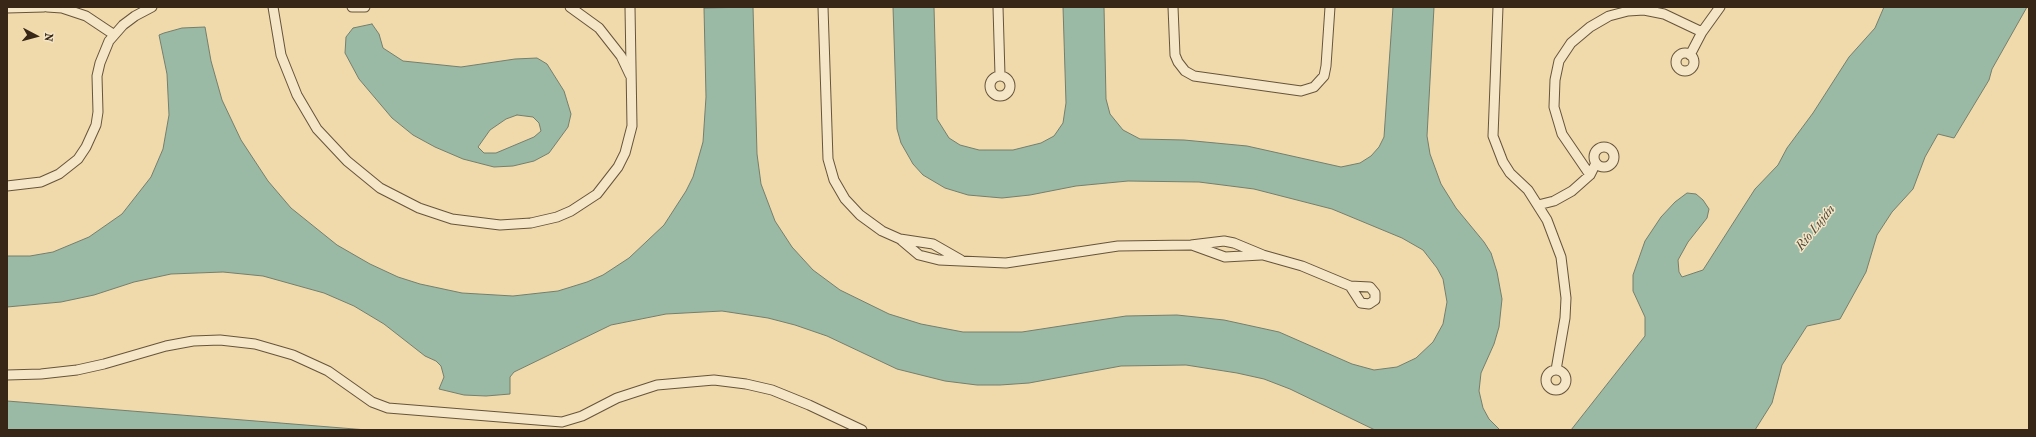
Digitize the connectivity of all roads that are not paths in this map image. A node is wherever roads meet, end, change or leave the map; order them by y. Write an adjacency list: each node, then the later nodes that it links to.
1 (46, 7): 14 (street); 16 (street)
2 (152, 7): 16 (street)
3 (273, 7): 19 (street)
4 (352, 7): 5 (street)
5 (365, 7)
6 (570, 7): 19 (street)
7 (630, 7): 19 (street)
8 (823, 7): 24 (street)
9 (998, 7): 18 (street)
10 (1173, 7): 11 (street)
11 (1330, 7)
12 (1498, 7): 23 (street)
13 (1720, 7): 15 (street)
14 (7, 8)
15 (1702, 32): 17 (street); 21 (street)
16 (113, 34): 22 (street)
17 (1690, 55)
18 (1000, 75)
19 (631, 77)
20 (1596, 163): 21 (street)
21 (1590, 175): 23 (street)
22 (7, 186)
23 (1538, 205): 29 (street)
24 (900, 239): 27 (street); 27 (street)
25 (1191, 245): 26 (street); 26 (street); 27 (street)
26 (1262, 255): 28 (street)
27 (961, 260)
28 (1350, 286)
29 (1556, 370)
30 (7, 376): 31 (street)
31 (862, 430)

